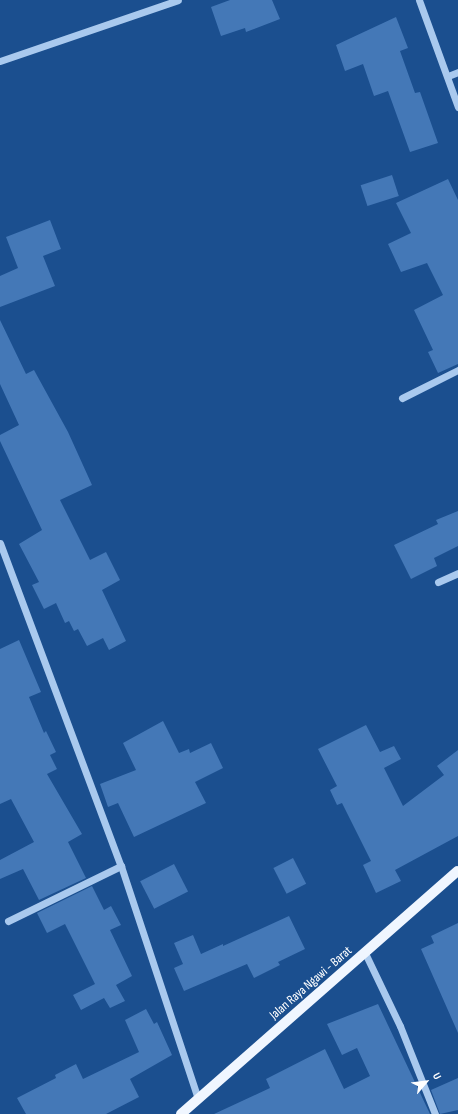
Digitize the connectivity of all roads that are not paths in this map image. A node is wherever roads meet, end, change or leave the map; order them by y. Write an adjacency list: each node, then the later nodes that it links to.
1 (178, 0): 3 (street)
2 (419, 0): 5 (street)
3 (0, 61)
4 (458, 72): 5 (street)
5 (448, 76): 6 (street)
6 (458, 107)
7 (458, 370): 8 (street)
8 (402, 398)
9 (0, 543): 12 (street)
10 (458, 573): 11 (street)
11 (438, 582)
12 (121, 866): 14 (street); 16 (street)
13 (458, 871): 15 (main road, Jalan Raya Ngawi - Barat)
14 (8, 921)
15 (364, 953): 16 (main road, Jalan Raya Ngawi - Barat); 18 (street)
16 (198, 1099): 17 (main road, Jalan Raya Ngawi - Barat)
17 (181, 1114)
18 (435, 1114)

